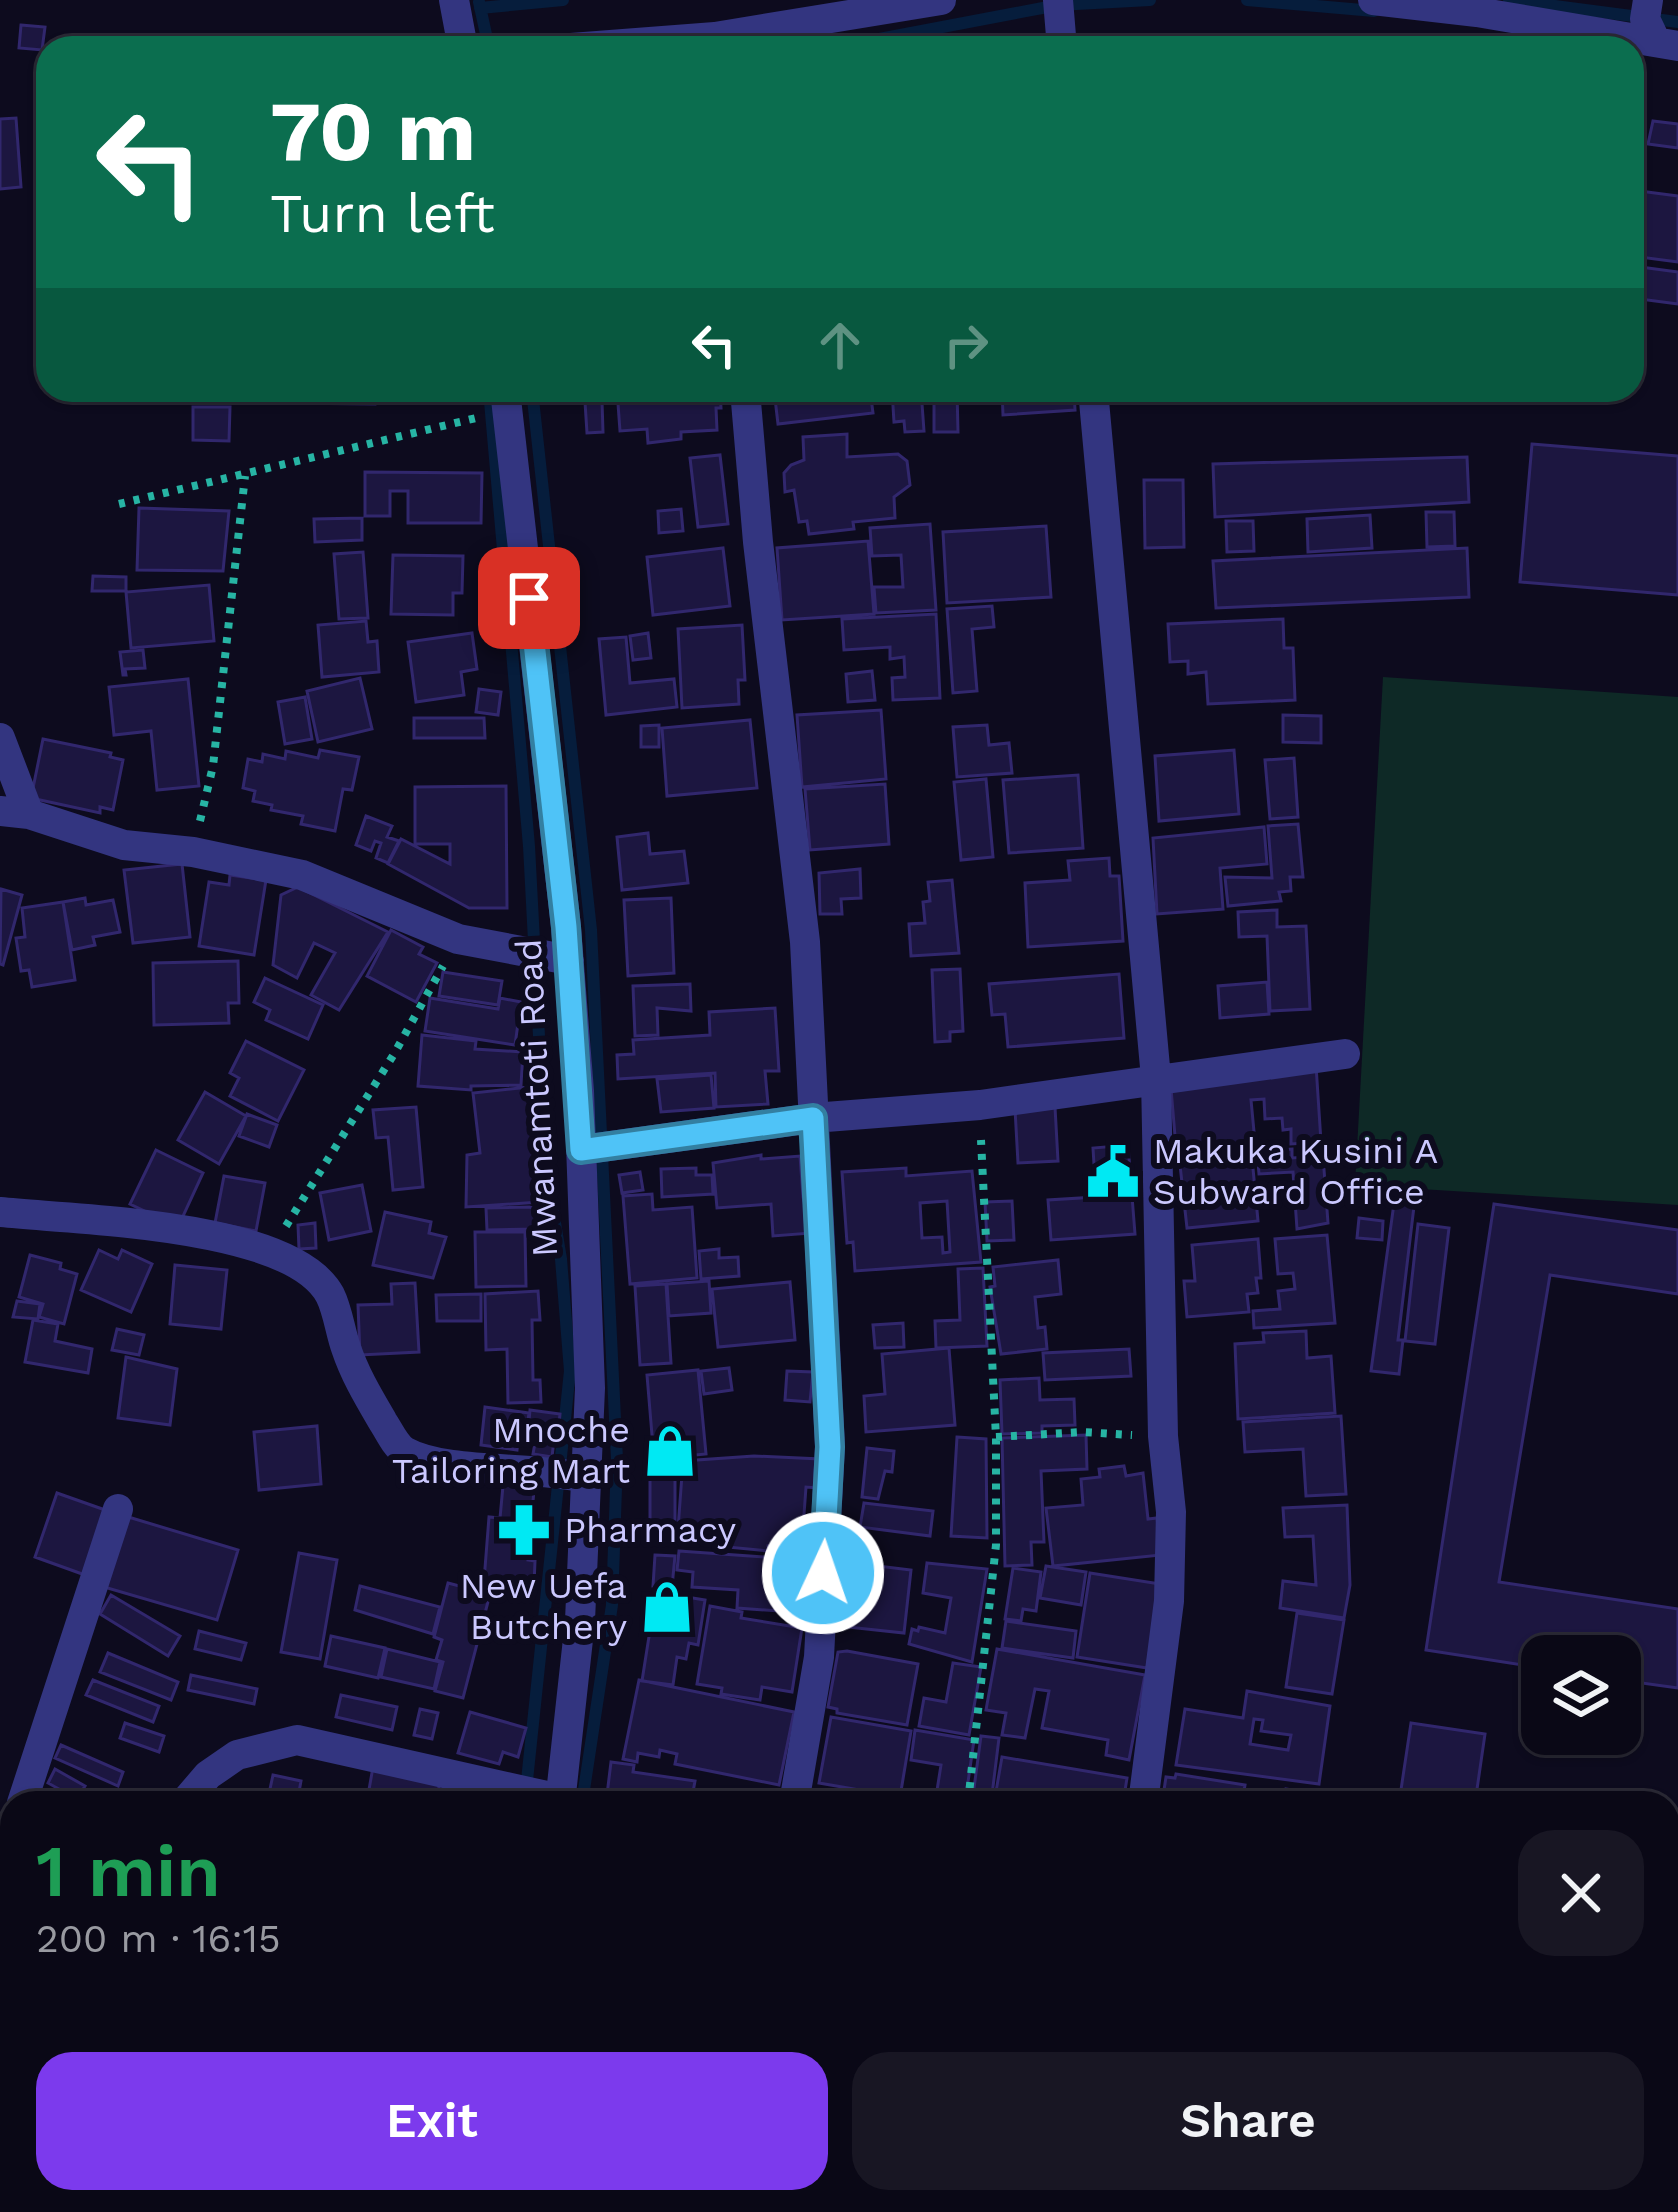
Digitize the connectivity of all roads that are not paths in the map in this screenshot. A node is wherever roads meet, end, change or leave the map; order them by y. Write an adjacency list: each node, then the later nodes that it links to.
1 (454, 0): 7 (street)
2 (940, 0): 6 (street)
3 (1058, 0): 9 (street)
4 (1373, 0): 10 (street)
5 (1648, 0): 11 (street)
6 (807, 12): 8 (street)
7 (461, 36)
8 (735, 36)
9 (1061, 36)
10 (1620, 36)
11 (1667, 44)
12 (506, 402): 17 (street, Mwanamtoti Road)
13 (747, 402): 20 (street)
14 (1094, 402): 19 (street)
15 (0, 738): 16 (street)
16 (15, 813): 17 (street)
17 (569, 960): 21 (street, Mwanamtoti Road)
18 (1345, 1054): 19 (street)
19 (1156, 1078): 20 (street); 30 (street)
20 (813, 1118): 21 (street); 29 (street)
21 (581, 1150): 23 (street, Mwanamtoti Road)
22 (0, 1212): 23 (street)
23 (585, 1478): 28 (street, Mwanamtoti Road)
24 (118, 1509): 25 (street)
25 (26, 1791)
26 (194, 1791): 27 (street)
27 (517, 1791)
28 (561, 1791)
29 (796, 1791)
30 (1144, 1791)

